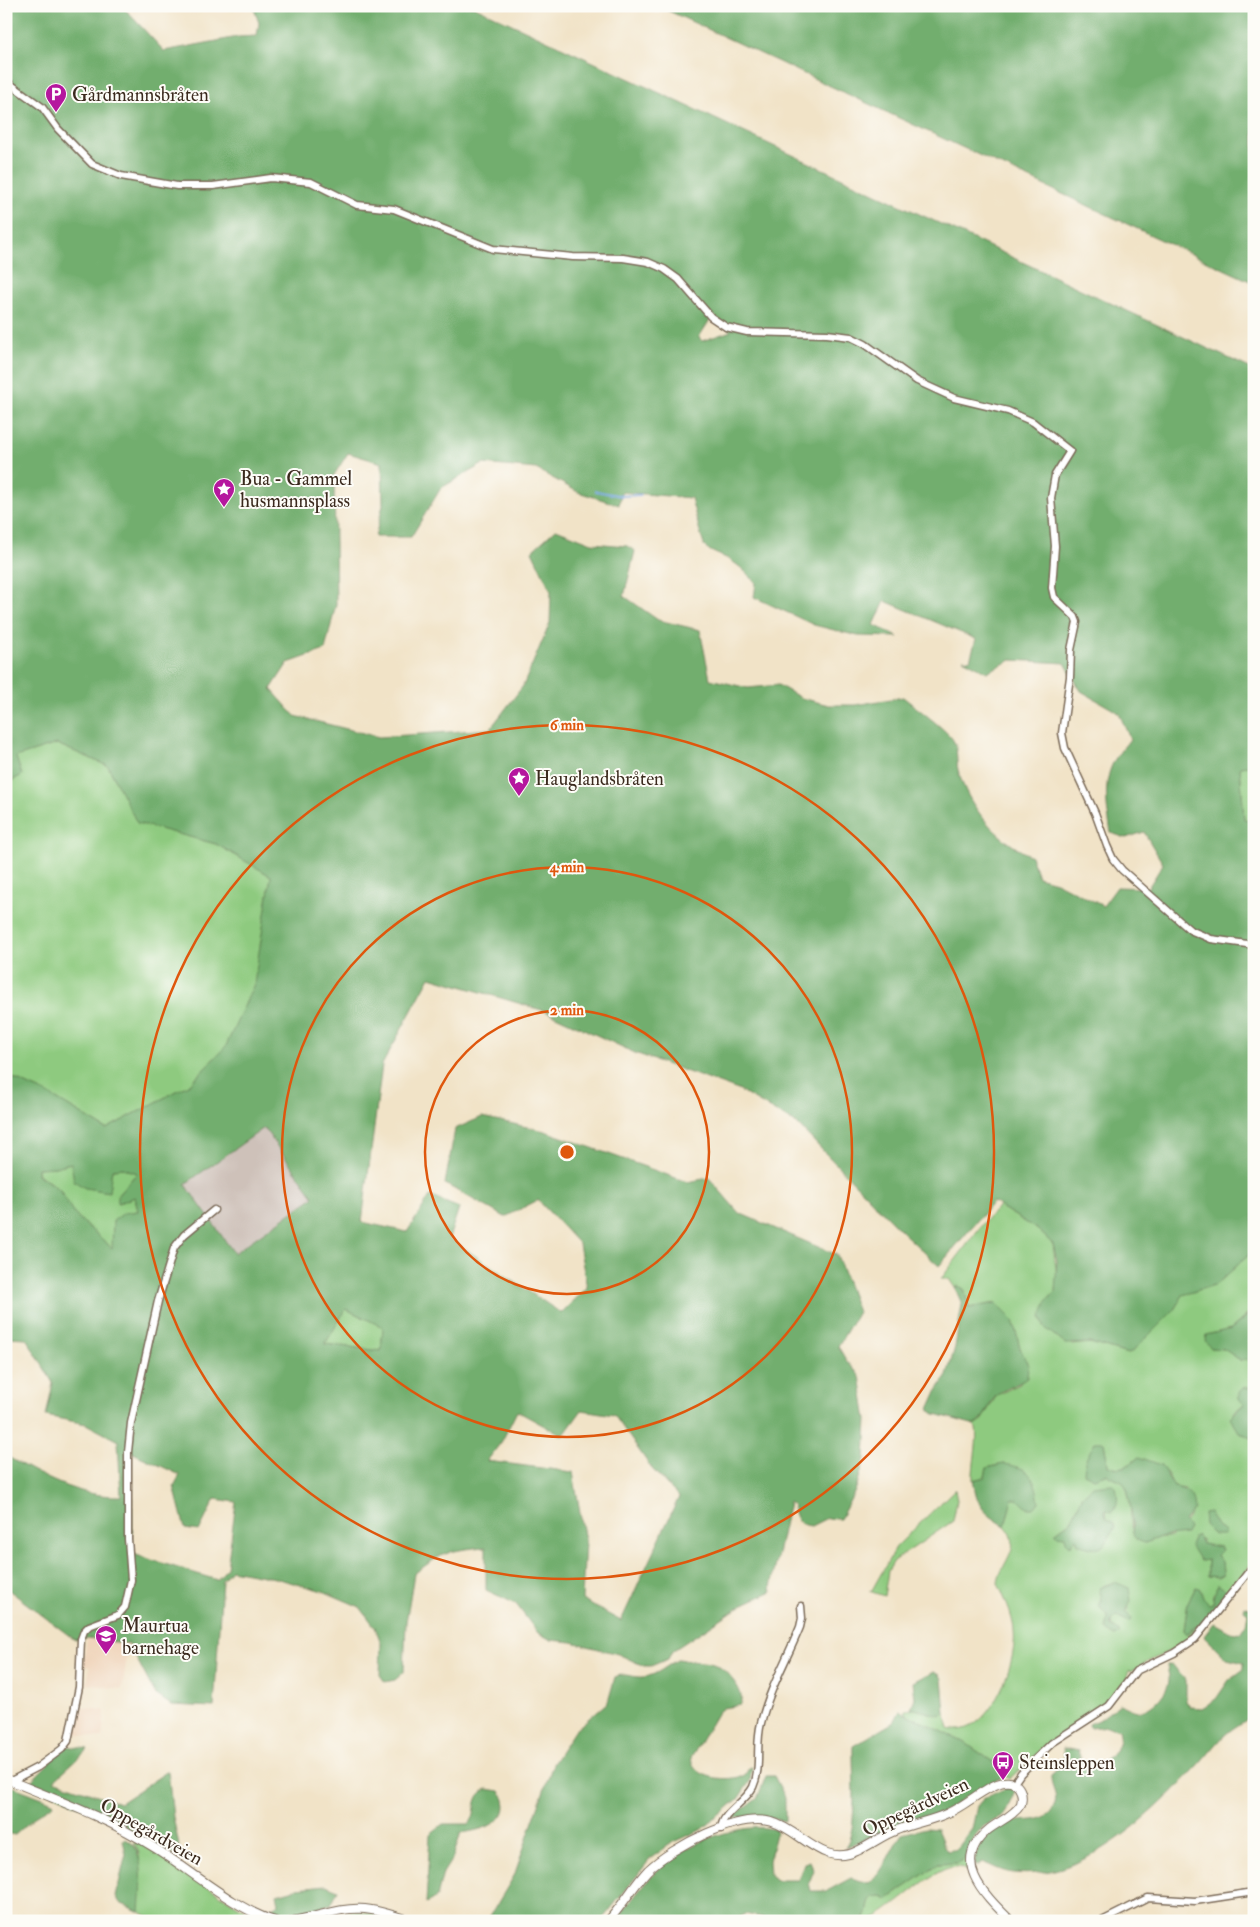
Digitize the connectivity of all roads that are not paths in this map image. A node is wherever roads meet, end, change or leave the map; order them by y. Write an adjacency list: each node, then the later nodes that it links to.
1 (6, 81): 2 (street)
2 (1254, 944)
3 (214, 1210): 6 (street)
4 (1254, 1565): 7 (street)
5 (801, 1606): 8 (street)
6 (9, 1780): 10 (main road, Oppegårdveien)
7 (1014, 1783): 8 (main road, Oppegårdveien); 14 (main road)
8 (721, 1829): 13 (main road, Oppegårdveien)
9 (1254, 1892): 15 (street)
10 (275, 1921)
11 (293, 1921): 12 (main road)
12 (410, 1921)
13 (608, 1921)
14 (1011, 1921)
15 (1102, 1921)

